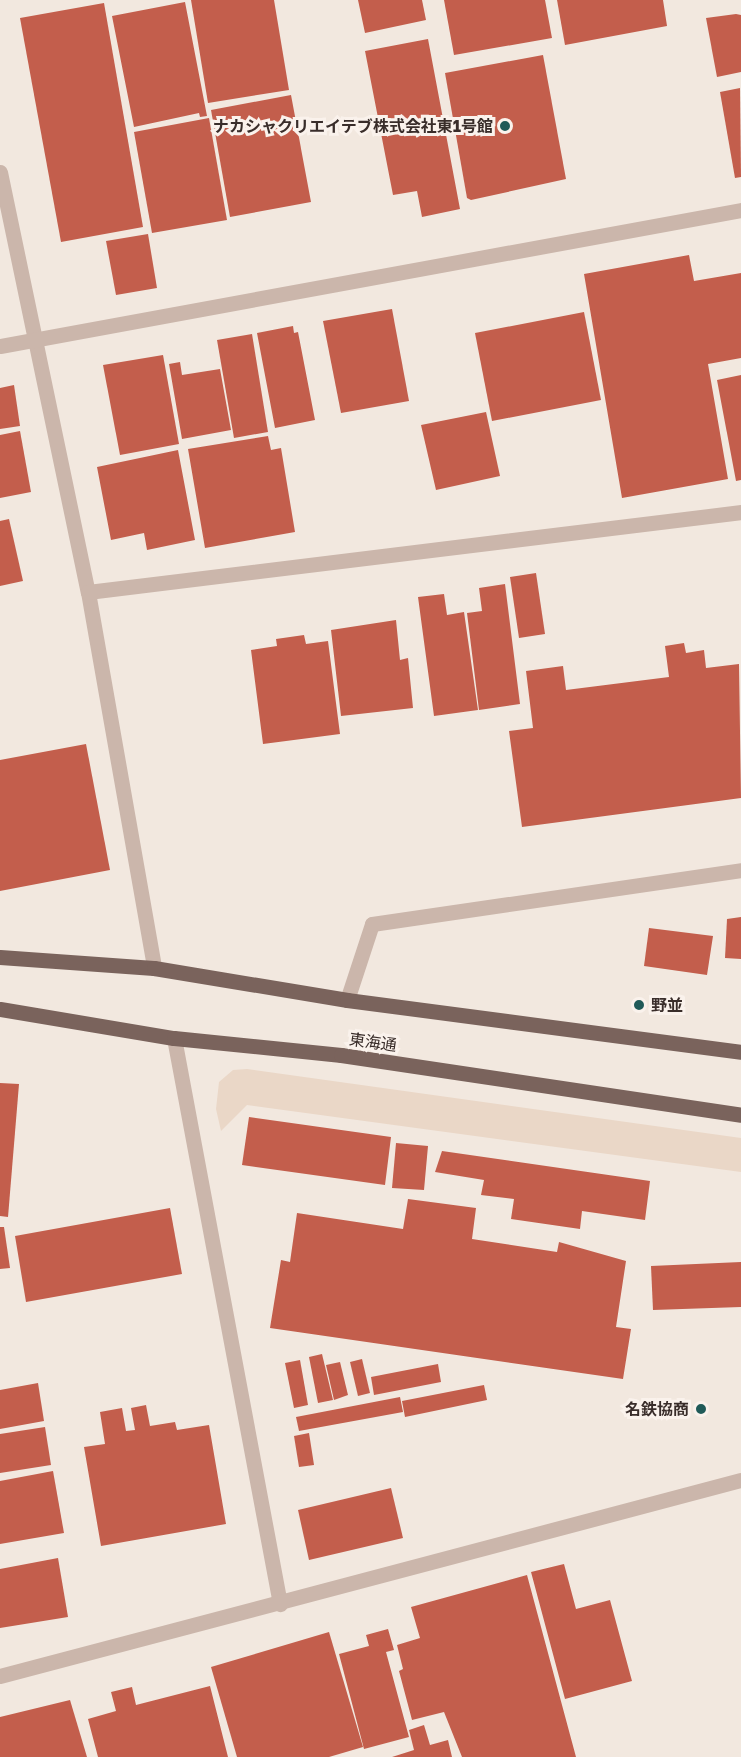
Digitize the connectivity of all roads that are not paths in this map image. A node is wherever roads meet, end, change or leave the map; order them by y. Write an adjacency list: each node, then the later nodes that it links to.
1 (0, 172): 3 (street)
2 (741, 210): 3 (street)
3 (38, 339): 4 (street); 6 (street)
4 (0, 346)
5 (741, 512): 6 (street)
6 (88, 592): 9 (street)
7 (741, 870): 10 (street)
8 (0, 957): 9 (main road)
9 (154, 968): 10 (main road)
10 (347, 1000): 13 (main road)
11 (0, 1009): 12 (main road, 東海通)
12 (174, 1038): 14 (main road, 東海通); 16 (street)
13 (741, 1052)
14 (741, 1115)
15 (741, 1480): 16 (street)
16 (280, 1604): 17 (street)
17 (0, 1676)

